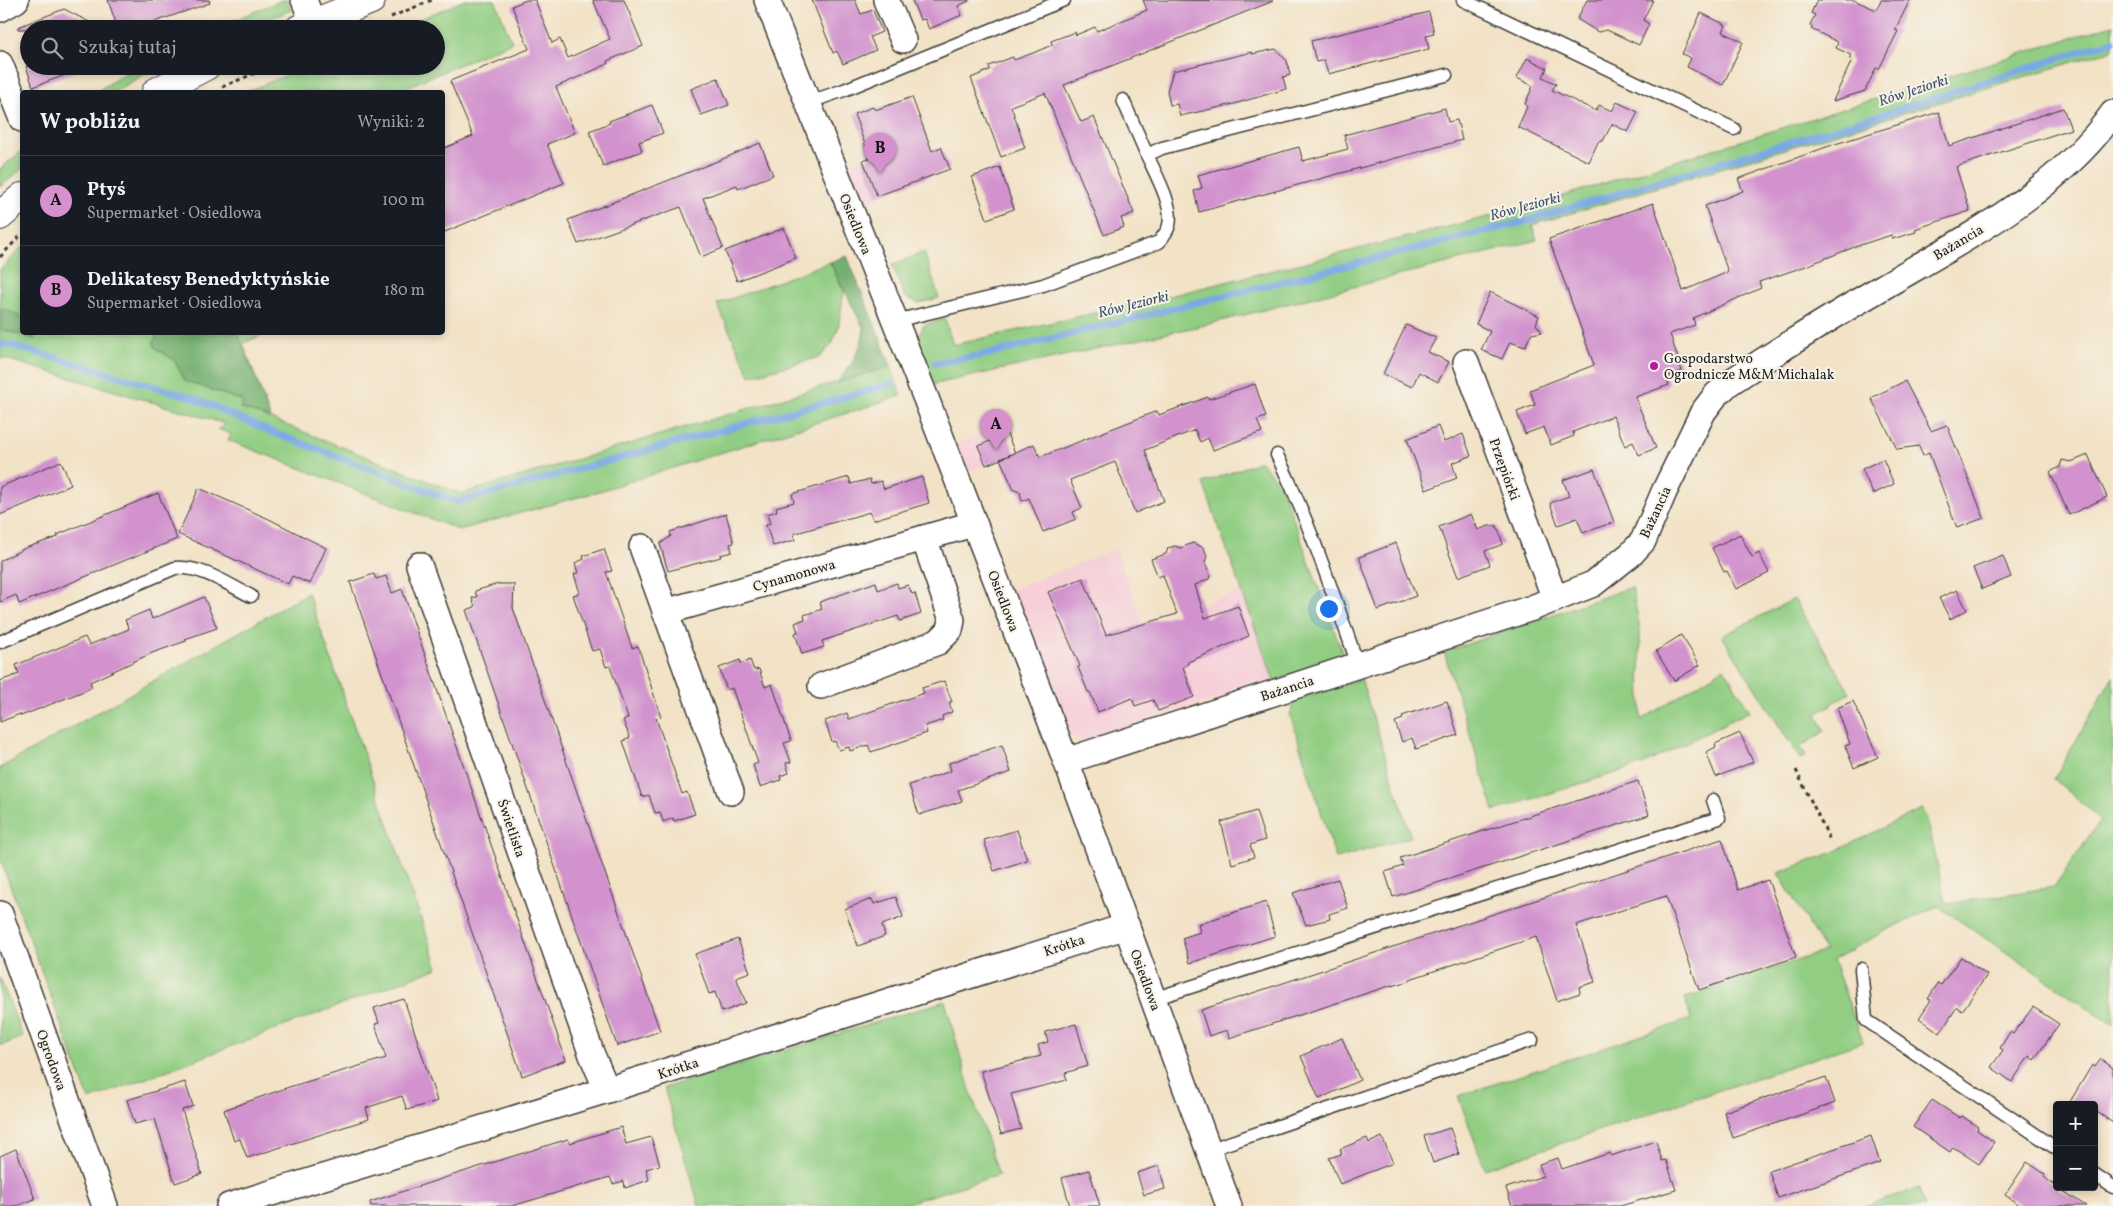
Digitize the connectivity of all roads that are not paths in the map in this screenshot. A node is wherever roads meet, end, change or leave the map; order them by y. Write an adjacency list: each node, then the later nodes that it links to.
1 (16, 0): 6 (street)
2 (767, 0): 15 (street, Osiedlowa)
3 (886, 0): 9 (street)
4 (1064, 0): 15 (lane)
5 (1463, 0): 18 (lane)
6 (0, 9)
7 (380, 9): 8 (street)
8 (306, 17)
9 (903, 40)
10 (0, 64): 17 (street)
11 (1446, 75): 19 (lane)
12 (211, 78): 13 (street)
13 (164, 90)
14 (1123, 100): 19 (lane)
15 (806, 103): 22 (street, Osiedlowa)
16 (2113, 113): 30 (street, Bażancia)
17 (20, 115)
18 (1734, 129)
19 (1147, 155): 22 (lane)
20 (20, 199): 21 (street)
21 (0, 216)
22 (895, 321): 25 (street, Osiedlowa)
23 (1466, 362): 30 (street, Przepiórki)
24 (1277, 455): 33 (lane)
25 (974, 524): 26 (street, Cynamonowa); 35 (street, Osiedlowa)
26 (924, 538): 31 (street, Cynamonowa); 34 (street)
27 (642, 547): 31 (street)
28 (419, 565): 43 (street, Świetlista)
29 (250, 596): 32 (lane)
30 (1555, 599): 33 (street, Bażancia)
31 (665, 612): 36 (street)
32 (0, 642)
33 (1358, 665): 35 (street, Bażancia)
34 (821, 686)
35 (1066, 760): 39 (street, Osiedlowa)
36 (731, 792)
37 (1713, 800): 41 (lane)
38 (0, 914): 48 (street, Ogrodowa)
39 (1127, 926): 41 (street, Osiedlowa); 43 (street, Krótka)
40 (1861, 969): 44 (lane)
41 (1153, 1000): 45 (street, Osiedlowa)
42 (1532, 1040): 45 (lane)
43 (607, 1090): 49 (street, Krótka)
44 (2053, 1146)
45 (1208, 1150): 50 (street, Osiedlowa)
46 (2098, 1177): 47 (lane)
47 (2113, 1187)
48 (105, 1206)
49 (229, 1206)
50 (1230, 1206)

